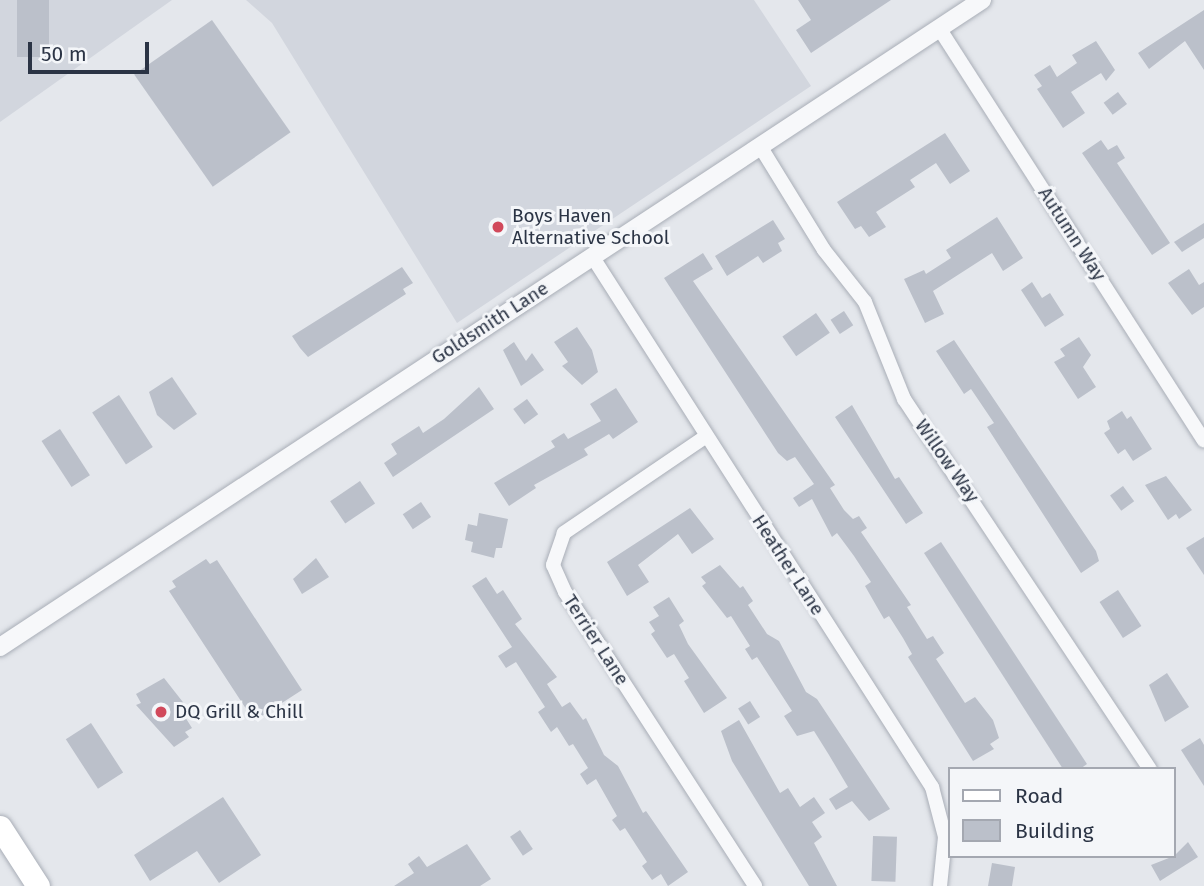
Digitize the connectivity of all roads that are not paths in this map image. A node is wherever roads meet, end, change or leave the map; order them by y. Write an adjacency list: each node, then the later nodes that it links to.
1 (982, 0): 2 (street, Goldsmith Lane)
2 (939, 28): 3 (street, Goldsmith Lane); 6 (street, Autumn Way)
3 (760, 146): 4 (street, Goldsmith Lane); 8 (street, Willow Way)
4 (592, 256): 5 (street, Heather Lane); 7 (street, Goldsmith Lane)
5 (705, 437): 11 (street, Terrier Lane); 12 (street, Heather Lane)
6 (1204, 440)
7 (0, 648)
8 (1149, 767)
9 (0, 827): 10 (main road)
10 (38, 886)
11 (754, 886)
12 (940, 886)

